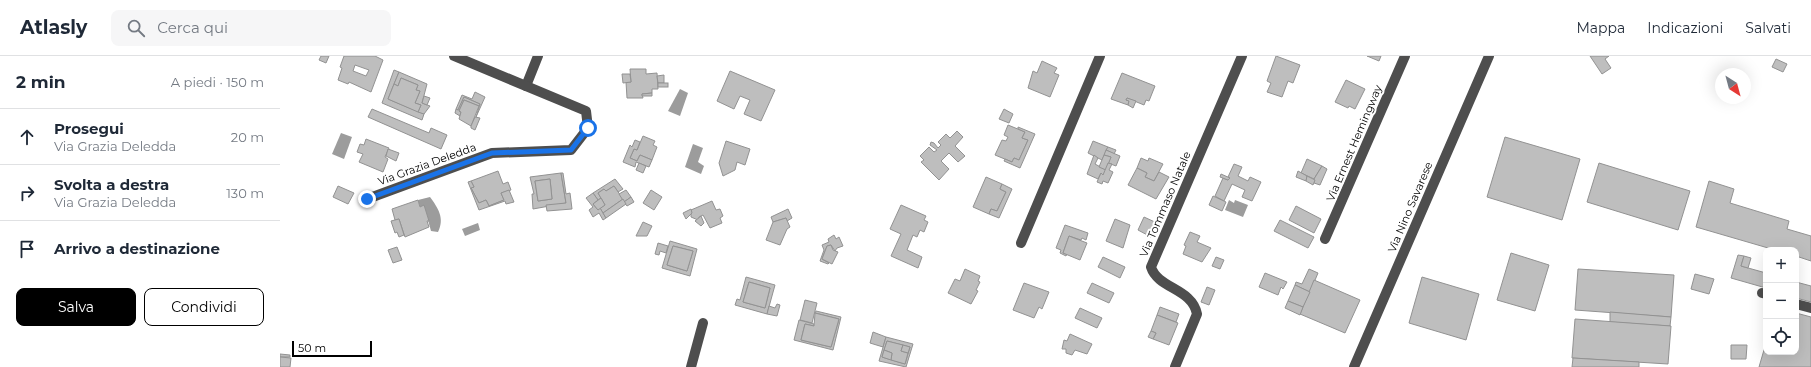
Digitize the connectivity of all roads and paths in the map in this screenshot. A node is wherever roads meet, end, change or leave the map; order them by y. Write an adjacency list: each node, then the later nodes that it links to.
1 (454, 56): 7 (street, Via Grazia Deledda)
2 (538, 56): 7 (street)
3 (1100, 56): 10 (street)
4 (1242, 56): 15 (street, Via Tommaso Natale)
5 (1404, 56): 9 (street, Via Ernest Hemingway)
6 (1489, 56): 16 (street, Via Nino Savarese)
7 (526, 86): 8 (street, Via Grazia Deledda)
8 (367, 199)
9 (1325, 239)
10 (1021, 243)
11 (1799, 305): 12 (street)
12 (1811, 308)
13 (703, 323): 14 (street)
14 (691, 367)
15 (1175, 367)
16 (1354, 367)

